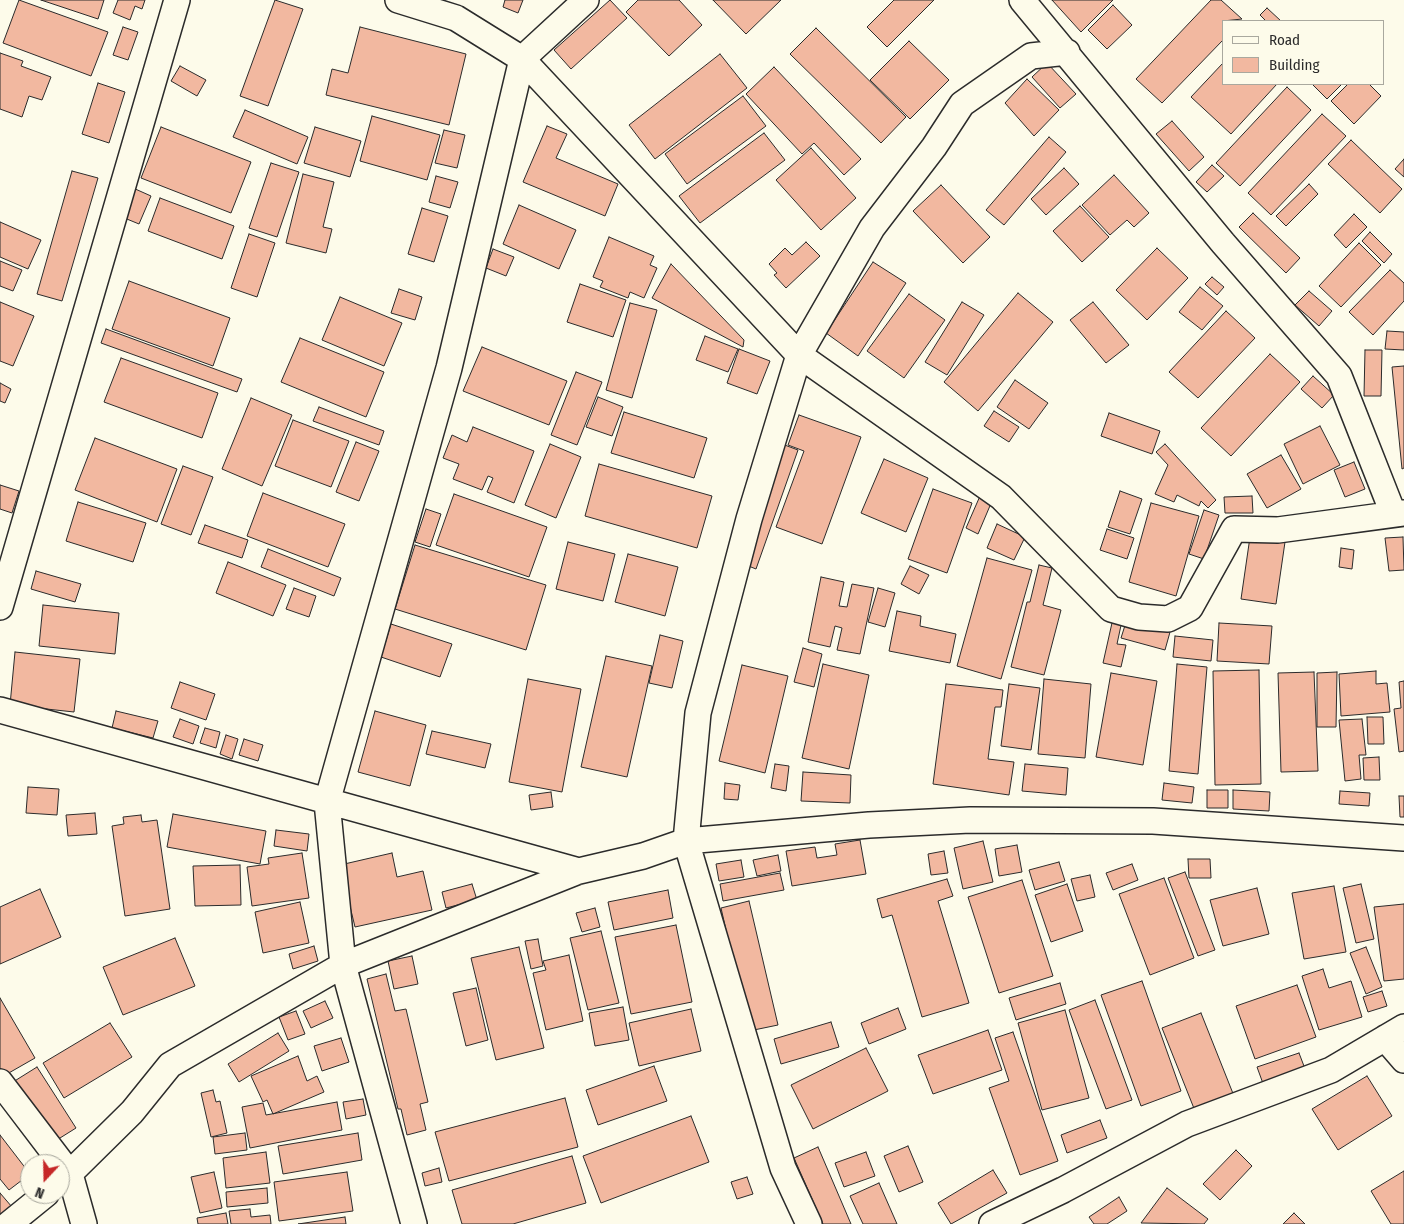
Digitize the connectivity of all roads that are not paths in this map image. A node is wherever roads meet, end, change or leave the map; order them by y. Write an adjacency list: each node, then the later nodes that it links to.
1 (177, 0): 9 (street)
2 (398, 0): 6 (street)
3 (586, 0): 6 (street)
4 (1022, 0): 5 (street)
5 (1067, 52): 7 (street); 8 (street)
6 (522, 59): 7 (street); 11 (street)
7 (798, 355): 8 (street); 13 (street)
8 (1398, 513)
9 (0, 607)
10 (0, 710): 11 (street)
11 (327, 802): 14 (street); 15 (street)
12 (1404, 838): 13 (street)
13 (686, 841): 14 (street); 26 (street)
14 (579, 871): 15 (street)
15 (343, 965): 20 (street); 25 (street)
16 (1394, 1033): 17 (street); 27 (street)
17 (1404, 1060)
18 (0, 1082): 19 (street)
19 (48, 1154)
20 (70, 1174)
21 (70, 1191): 24 (street)
22 (34, 1204): 23 (street)
23 (9, 1224)
24 (84, 1224)
25 (414, 1224)
26 (809, 1224)
27 (992, 1224)

